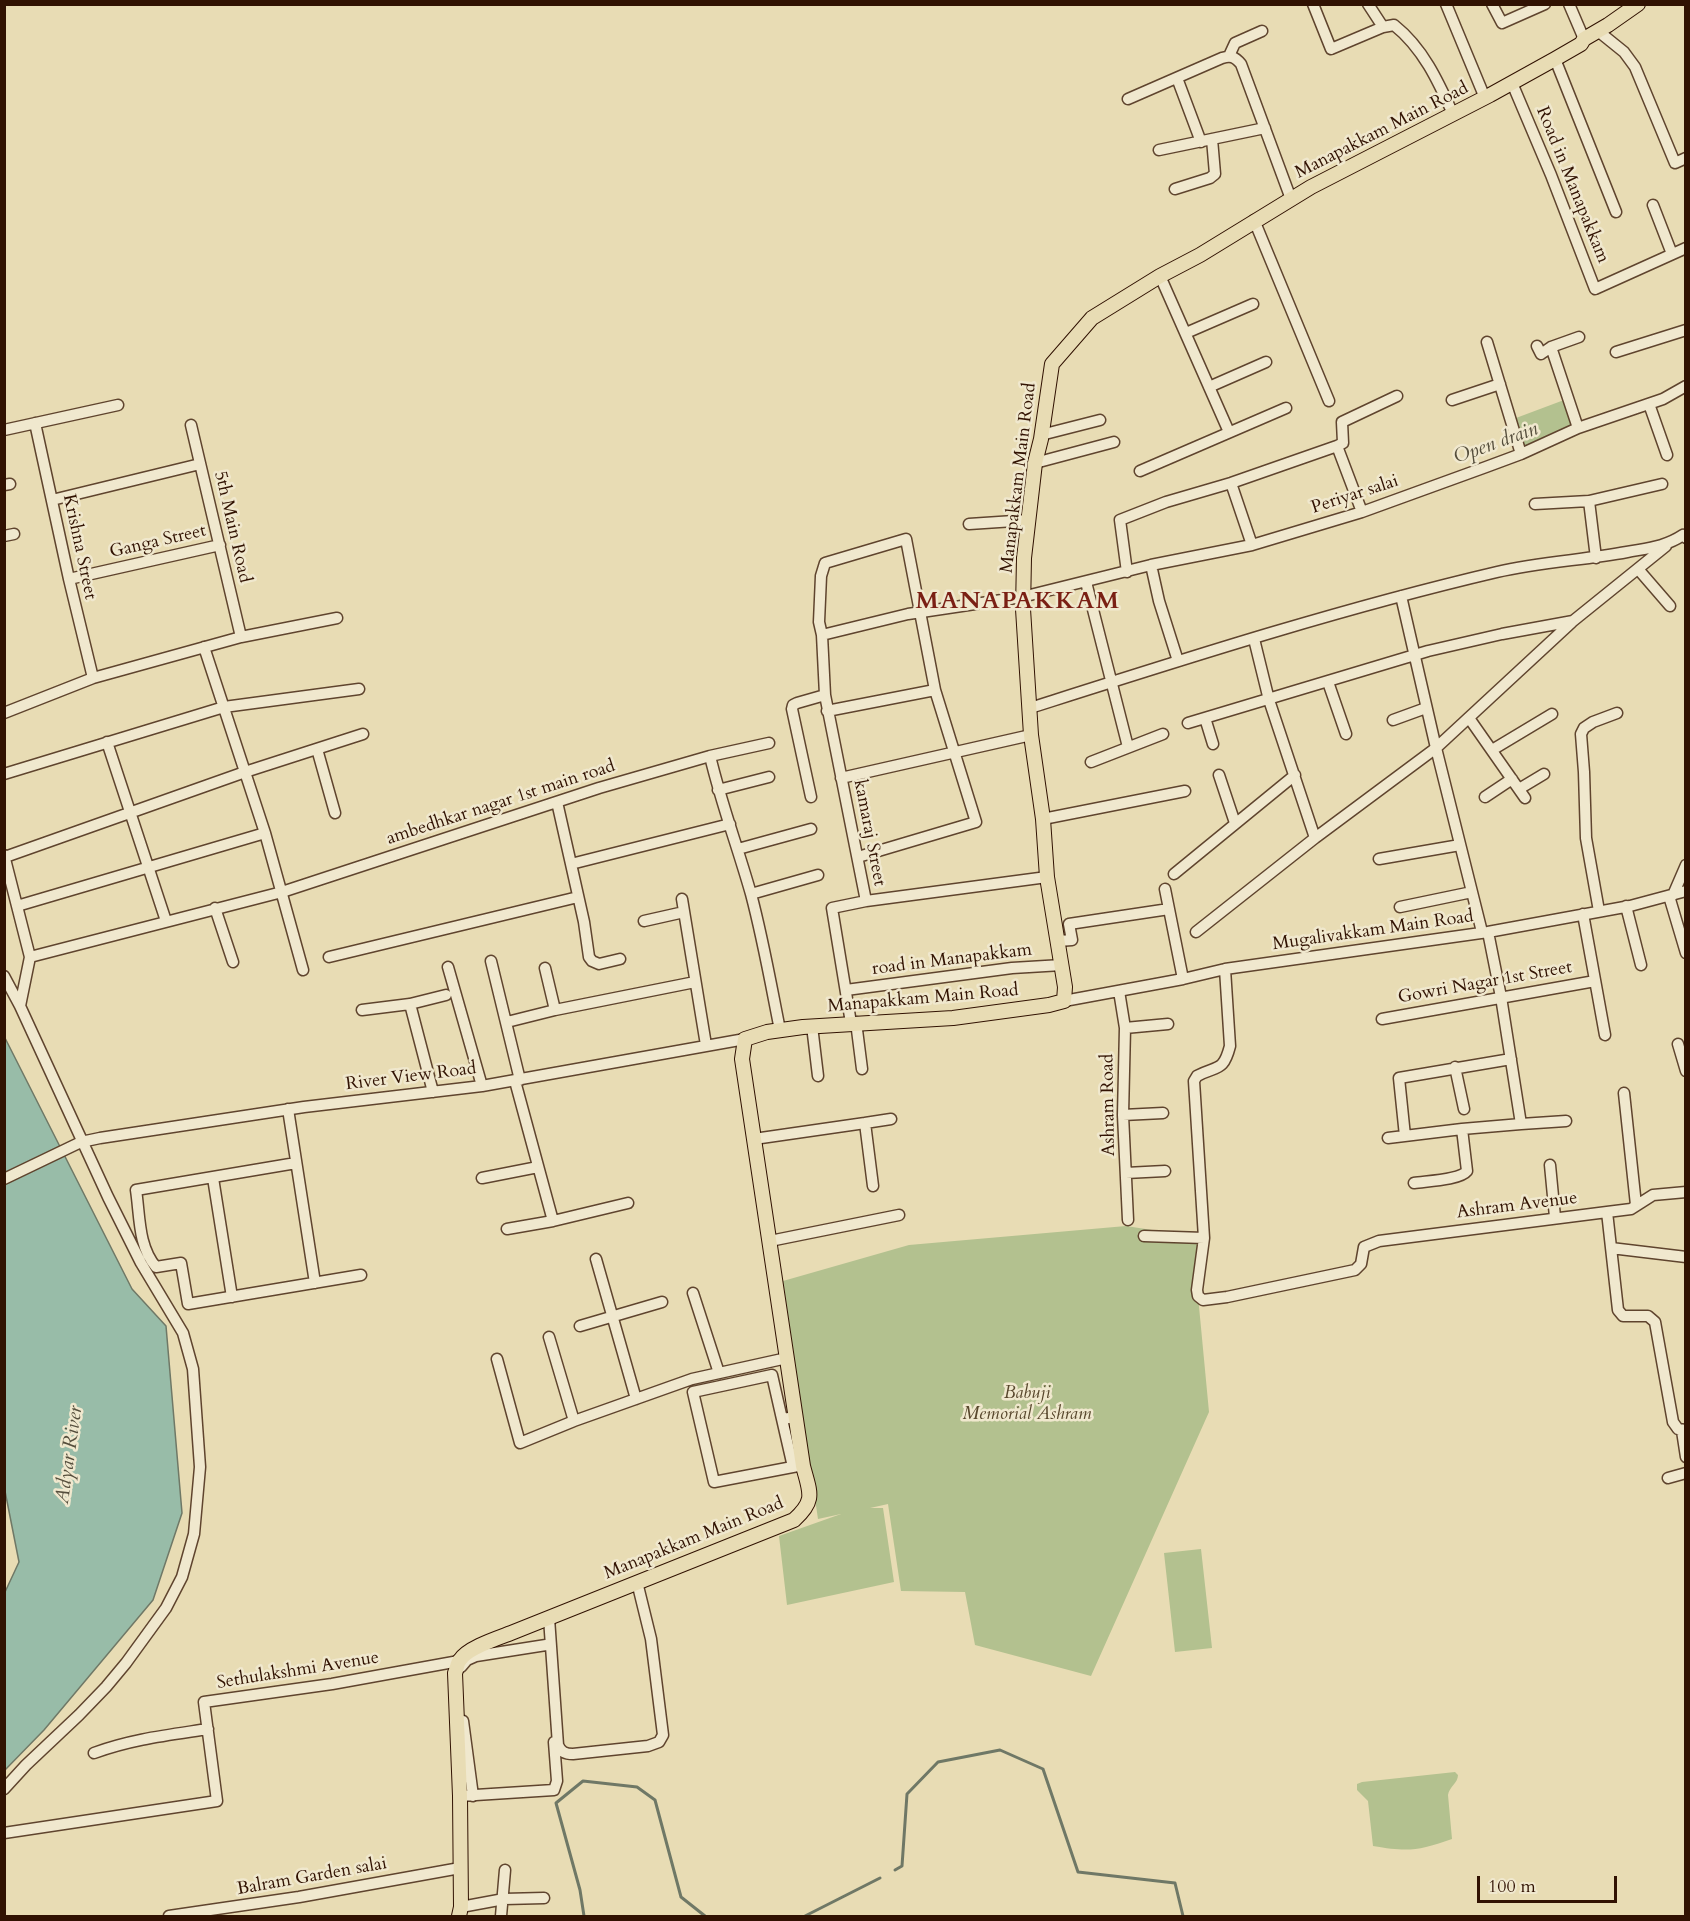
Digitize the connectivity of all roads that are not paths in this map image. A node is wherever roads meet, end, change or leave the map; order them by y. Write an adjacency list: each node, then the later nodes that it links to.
1 (1313, 4): 8 (street)
2 (1368, 4): 8 (street)
3 (1446, 4): 16 (street)
4 (1492, 4): 5 (street)
5 (1545, 4)
6 (1569, 4): 11 (street)
7 (1634, 5): 10 (main road, Manapakkam Main Road)
8 (1383, 27): 18 (street)
9 (1262, 31): 12 (street)
10 (1598, 31): 11 (main road, Manapakkam Main Road); 23 (street)
11 (1584, 39): 13 (main road, Manapakkam Main Road)
12 (1229, 56): 14 (street); 19 (street)
13 (1555, 59): 15 (main road, Manapakkam Main Road); 27 (street)
14 (1177, 78): 17 (street); 21 (street)
15 (1512, 83): 16 (main road, Manapakkam Main Road); 30 (street, Road in Manapakkam)
16 (1485, 98): 18 (main road, Manapakkam Main Road)
17 (1128, 99)
18 (1453, 114): 25 (main road, Manapakkam Main Road)
19 (1265, 128): 20 (street); 25 (street)
20 (1212, 139): 21 (street); 24 (street)
21 (1201, 142): 22 (street)
22 (1159, 150)
23 (1686, 158)
24 (1175, 189)
25 (1292, 198): 28 (main road, Manapakkam Main Road)
26 (1653, 205): 30 (street)
27 (1616, 212)
28 (1254, 220): 31 (main road, Manapakkam Main Road); 46 (street)
29 (1686, 248): 30 (street, Road in Manapakkam)
30 (1672, 254)
31 (1160, 276): 34 (street); 56 (main road, Manapakkam Main Road)
32 (1253, 304): 34 (street)
33 (1686, 330): 39 (street)
34 (1186, 333): 43 (street)
35 (1579, 337): 38 (street)
36 (1486, 342): 41 (street)
37 (1537, 346): 38 (street)
38 (1551, 347): 53 (street)
39 (1616, 352)
40 (1266, 362): 43 (street)
41 (1500, 384): 45 (street); 59 (street)
42 (1686, 386): 47 (street, Periyar salai)
43 (1209, 387): 55 (street)
44 (1397, 396): 58 (street)
45 (1452, 400)
46 (1329, 401)
47 (1649, 404): 53 (street, Periyar salai); 60 (street)
48 (118, 405): 51 (street)
49 (1286, 408): 55 (street)
50 (1100, 420): 56 (street)
51 (35, 423): 54 (street); 66 (street, Krishna Street)
52 (191, 424): 62 (street, 5th Main Road)
53 (1578, 428): 59 (street, Periyar salai)
54 (4, 430)
55 (1229, 432): 63 (street)
56 (1041, 435): 61 (main road, Manapakkam Main Road)
57 (1114, 442): 61 (street)
58 (1337, 446): 64 (street); 69 (street)
59 (1521, 454): 69 (street, Periyar salai)
60 (1667, 455)
61 (1035, 463): 70 (main road, Manapakkam Main Road)
62 (200, 464): 66 (street); 75 (street, 5th Main Road)
63 (1140, 471)
64 (1232, 483): 73 (street); 79 (street)
65 (1662, 484): 67 (street)
66 (52, 500): 80 (street, Krishna Street)
67 (1589, 501): 68 (street); 76 (street)
68 (1535, 504)
69 (1362, 512): 73 (street, Periyar salai)
70 (1029, 520): 71 (street); 83 (main road, Manapakkam Main Road)
71 (969, 524)
72 (1685, 535): 74 (street)
73 (1252, 544): 77 (street, Periyar salai)
74 (1669, 544): 76 (street); 78 (street)
75 (220, 545): 80 (street, Ganga Street); 89 (street, 5th Main Road)
76 (1596, 558): 82 (street)
77 (1151, 565): 79 (street, Periyar salai); 93 (street)
78 (1638, 569): 84 (street); 87 (street)
79 (1127, 572): 81 (street, Periyar salai)
80 (69, 579): 94 (street, Krishna Street)
81 (1086, 582): 83 (street, Periyar salai); 95 (street)
82 (1401, 596): 90 (street); 92 (street)
83 (1022, 597): 85 (street, Periyar salai); 102 (main road, Manapakkam Main Road)
84 (1670, 606)
85 (921, 612): 88 (street, Periyar salai); 88 (street, kamaraj Street); 98 (street)
86 (337, 618): 89 (street)
87 (1573, 621): 92 (street); 109 (street)
88 (822, 635): 99 (street, kamaraj Street)
89 (241, 637): 91 (street)
90 (1254, 639): 93 (street); 100 (street)
91 (204, 647): 94 (street); 101 (street)
92 (1415, 655): 96 (street); 103 (street)
93 (1178, 661): 95 (street)
94 (93, 678): 105 (street)
95 (1112, 682): 102 (street); 119 (street)
96 (1328, 682): 100 (street); 114 (street)
97 (359, 689): 101 (street)
98 (935, 690): 104 (street); 123 (street)
99 (825, 695): 104 (street, kamaraj Street); 136 (street)
100 (1269, 700): 108 (street); 130 (street)
101 (224, 707): 116 (street); 126 (street)
102 (1030, 708): 115 (main road, Manapakkam Main Road)
103 (1426, 708): 110 (street); 120 (street)
104 (828, 711): 132 (street, kamaraj Street)
105 (4, 713)
106 (1617, 713): 172 (street)
107 (1552, 714): 122 (street)
108 (1205, 718): 111 (street); 118 (street)
109 (1469, 718): 120 (street); 122 (street)
110 (1393, 720)
111 (1188, 723)
112 (363, 734): 121 (street)
113 (1162, 734): 119 (street)
114 (1346, 734)
115 (1031, 735): 123 (street); 141 (main road, Manapakkam Main Road)
116 (107, 742): 127 (street); 139 (street)
117 (769, 742): 124 (street, ambedhkar nagar 1st main road)
118 (1213, 744)
119 (1128, 747): 125 (street)
120 (1436, 748): 146 (street); 147 (street)
121 (317, 749): 126 (street); 140 (street)
122 (1492, 750): 133 (street)
123 (956, 753): 132 (street); 150 (street)
124 (710, 756): 134 (street); 138 (street, ambedhkar nagar 1st main road)
125 (1091, 762)
126 (245, 772): 139 (street); 145 (street)
127 (4, 774)
128 (1544, 774): 133 (street)
129 (1219, 775): 142 (street)
130 (1295, 775): 142 (street); 146 (street)
131 (769, 777): 134 (street)
132 (841, 778): 150 (street, kamaraj Street)
133 (1512, 779): 137 (street)
134 (718, 790): 143 (street)
135 (1185, 791): 141 (street)
136 (811, 797)
137 (1485, 797)
138 (557, 802): 152 (street); 159 (street, ambedhkar nagar 1st main road)
139 (131, 813): 149 (street); 154 (street)
140 (335, 813)
141 (1043, 819): 157 (main road, Manapakkam Main Road)
142 (1235, 823): 155 (street)
143 (730, 824): 148 (street); 152 (street)
144 (811, 829): 148 (street)
145 (264, 833): 154 (street); 159 (street)
146 (1316, 838): 177 (street)
147 (1461, 845): 151 (street); 161 (street)
148 (738, 849): 162 (street)
149 (5, 856): 167 (street)
150 (858, 857): 166 (street, kamaraj Street)
151 (1379, 859)
152 (571, 864): 164 (street)
153 (1686, 865): 163 (street)
154 (148, 867): 167 (street); 175 (street)
155 (1174, 874)
156 (818, 875): 162 (street)
157 (1047, 877): 166 (street); 179 (main road, Manapakkam Main Road)
158 (1165, 889): 171 (street)
159 (282, 891): 170 (street, ambedhkar nagar 1st main road); 191 (street)
160 (1686, 891): 163 (street, Mugalivakkam Main Road)
161 (1472, 892): 169 (street); 178 (street)
162 (751, 894): 211 (street)
163 (1671, 895): 168 (street, Mugalivakkam Main Road); 180 (street)
164 (578, 897): 182 (street); 183 (street)
165 (682, 899): 173 (street)
166 (866, 901): 196 (street, kamaraj Street)
167 (18, 906): 181 (street)
168 (1626, 906): 172 (street, Mugalivakkam Main Road); 187 (street)
169 (1400, 907)
170 (215, 908): 175 (street, ambedhkar nagar 1st main road); 185 (street)
171 (1169, 909): 179 (street); 193 (street)
172 (1599, 911): 174 (street, Mugalivakkam Main Road)
173 (684, 912): 176 (street); 195 (street)
174 (1583, 914): 178 (street, Mugalivakkam Main Road); 194 (street)
175 (166, 921): 181 (street, ambedhkar nagar 1st main road)
176 (644, 921)
177 (1196, 932)
178 (1485, 932): 190 (street, Mugalivakkam Main Road); 199 (street)
179 (1058, 941): 186 (main road, Manapakkam Main Road)
180 (1686, 953)
181 (30, 957): 202 (street)
182 (329, 957)
183 (620, 959)
184 (491, 961): 206 (street)
185 (233, 962)
186 (1062, 965): 196 (street, road in Manapakkam); 200 (main road, Manapakkam Main Road)
187 (1641, 965)
188 (448, 967): 222 (street)
189 (545, 968): 204 (street)
190 (1224, 969): 193 (street, Mugalivakkam Main Road); 258 (street)
191 (303, 970)
192 (4, 976): 202 (street)
193 (1183, 979): 197 (street, Mugalivakkam Main Road)
194 (1595, 981): 199 (street, Gowri Nagar 1st Street); 212 (street)
195 (695, 982): 204 (street); 215 (street)
196 (846, 990): 207 (street, kamaraj Street)
197 (1119, 992): 200 (street, Mugalivakkam Main Road); 210 (street, Ashram Road)
198 (446, 995): 201 (street)
199 (1501, 997): 205 (street, Gowri Nagar 1st Street); 216 (street)
200 (1064, 1001): 207 (main road, Manapakkam Main Road)
201 (410, 1004): 203 (street); 223 (street)
202 (21, 1006): 237 (street)
203 (362, 1010)
204 (555, 1010): 206 (street)
205 (1382, 1018)
206 (507, 1022): 221 (street)
207 (854, 1022): 209 (main road, Manapakkam Main Road); 218 (street, kamaraj Street)
208 (1168, 1024): 210 (street)
209 (812, 1026): 211 (main road, Manapakkam Main Road); 220 (street)
210 (1125, 1028): 228 (street, Ashram Road)
211 (780, 1030): 213 (main road, Manapakkam Main Road)
212 (1605, 1035)
213 (745, 1039): 215 (street, River View Road); 236 (main road, Manapakkam Main Road)
214 (1678, 1044): 219 (street)
215 (706, 1045): 221 (street, River View Road)
216 (1511, 1059): 217 (street); 232 (street)
217 (1455, 1067): 226 (street); 234 (street)
218 (862, 1069)
219 (1686, 1071)
220 (818, 1076)
221 (517, 1080): 222 (street, River View Road); 240 (street)
222 (482, 1086): 223 (street, River View Road)
223 (433, 1092): 225 (street, River View Road)
224 (1624, 1093): 250 (street)
225 (288, 1109): 237 (street, River View Road); 238 (street)
226 (1464, 1109)
227 (1163, 1113): 228 (street)
228 (1123, 1115): 242 (street, Ashram Road)
229 (891, 1119): 231 (street)
230 (1566, 1121): 232 (street)
231 (865, 1123): 236 (street); 247 (street)
232 (1521, 1124): 233 (street)
233 (1462, 1129): 234 (street); 246 (street)
234 (1405, 1136): 235 (street)
235 (1388, 1138)
236 (754, 1139): 259 (main road, Manapakkam Main Road)
237 (81, 1142): 245 (street, River View Road); 288 (street)
238 (296, 1163): 243 (street); 264 (street)
239 (1550, 1165): 253 (street)
240 (538, 1167): 244 (street); 255 (street)
241 (1165, 1171): 242 (street)
242 (1126, 1173): 254 (street, Ashram Road)
243 (213, 1178): 266 (street); 266 (street)
244 (482, 1178)
245 (4, 1179)
246 (1414, 1183)
247 (873, 1186)
248 (1686, 1192): 250 (street, Ashram Avenue)
249 (628, 1203): 255 (street)
250 (1636, 1205): 251 (street, Ashram Avenue)
251 (1607, 1212): 253 (street, Ashram Avenue); 260 (street)
252 (899, 1215): 259 (street)
253 (1555, 1217): 258 (street, Ashram Avenue)
254 (1128, 1220)
255 (553, 1221): 256 (street)
256 (507, 1229)
257 (1144, 1236): 258 (street)
258 (1204, 1238)
259 (770, 1240): 271 (main road, Manapakkam Main Road)
260 (1611, 1248): 261 (street); 277 (street)
261 (1686, 1257)
262 (596, 1259): 268 (street)
263 (362, 1275): 264 (street)
264 (315, 1283): 266 (street)
265 (693, 1293): 273 (street)
266 (231, 1297)
267 (662, 1302): 268 (street)
268 (613, 1317): 269 (street); 274 (street)
269 (580, 1326)
270 (549, 1337): 276 (street)
271 (787, 1358): 273 (street); 275 (main road, Manapakkam Main Road)
272 (497, 1359): 276 (street)
273 (719, 1373): 274 (street)
274 (636, 1399): 276 (street)
275 (789, 1418): 279 (main road, Manapakkam Main Road); 279 (street)
276 (574, 1421)
277 (1684, 1430): 278 (street)
278 (1686, 1457)
279 (798, 1466): 282 (main road, Manapakkam Main Road)
280 (1686, 1473): 281 (street)
281 (1668, 1478)
282 (637, 1582): 283 (main road, Manapakkam Main Road); 283 (street)
283 (546, 1619): 284 (street); 285 (main road, Manapakkam Main Road)
284 (546, 1645): 289 (street); 289 (street)
285 (459, 1661): 286 (street, Sethulakshmi Avenue); 289 (main road)
286 (208, 1730): 287 (street); 290 (street, Sethulakshmi Avenue)
287 (94, 1753)
288 (4, 1789)
289 (467, 1796): 291 (main road)
290 (4, 1833)
291 (460, 1868): 295 (main road); 296 (street, Balram Garden salai)
292 (505, 1870): 294 (street)
293 (544, 1898): 294 (street)
294 (504, 1899): 295 (street); 297 (street)
295 (460, 1912)
296 (169, 1917)
297 (501, 1917)

